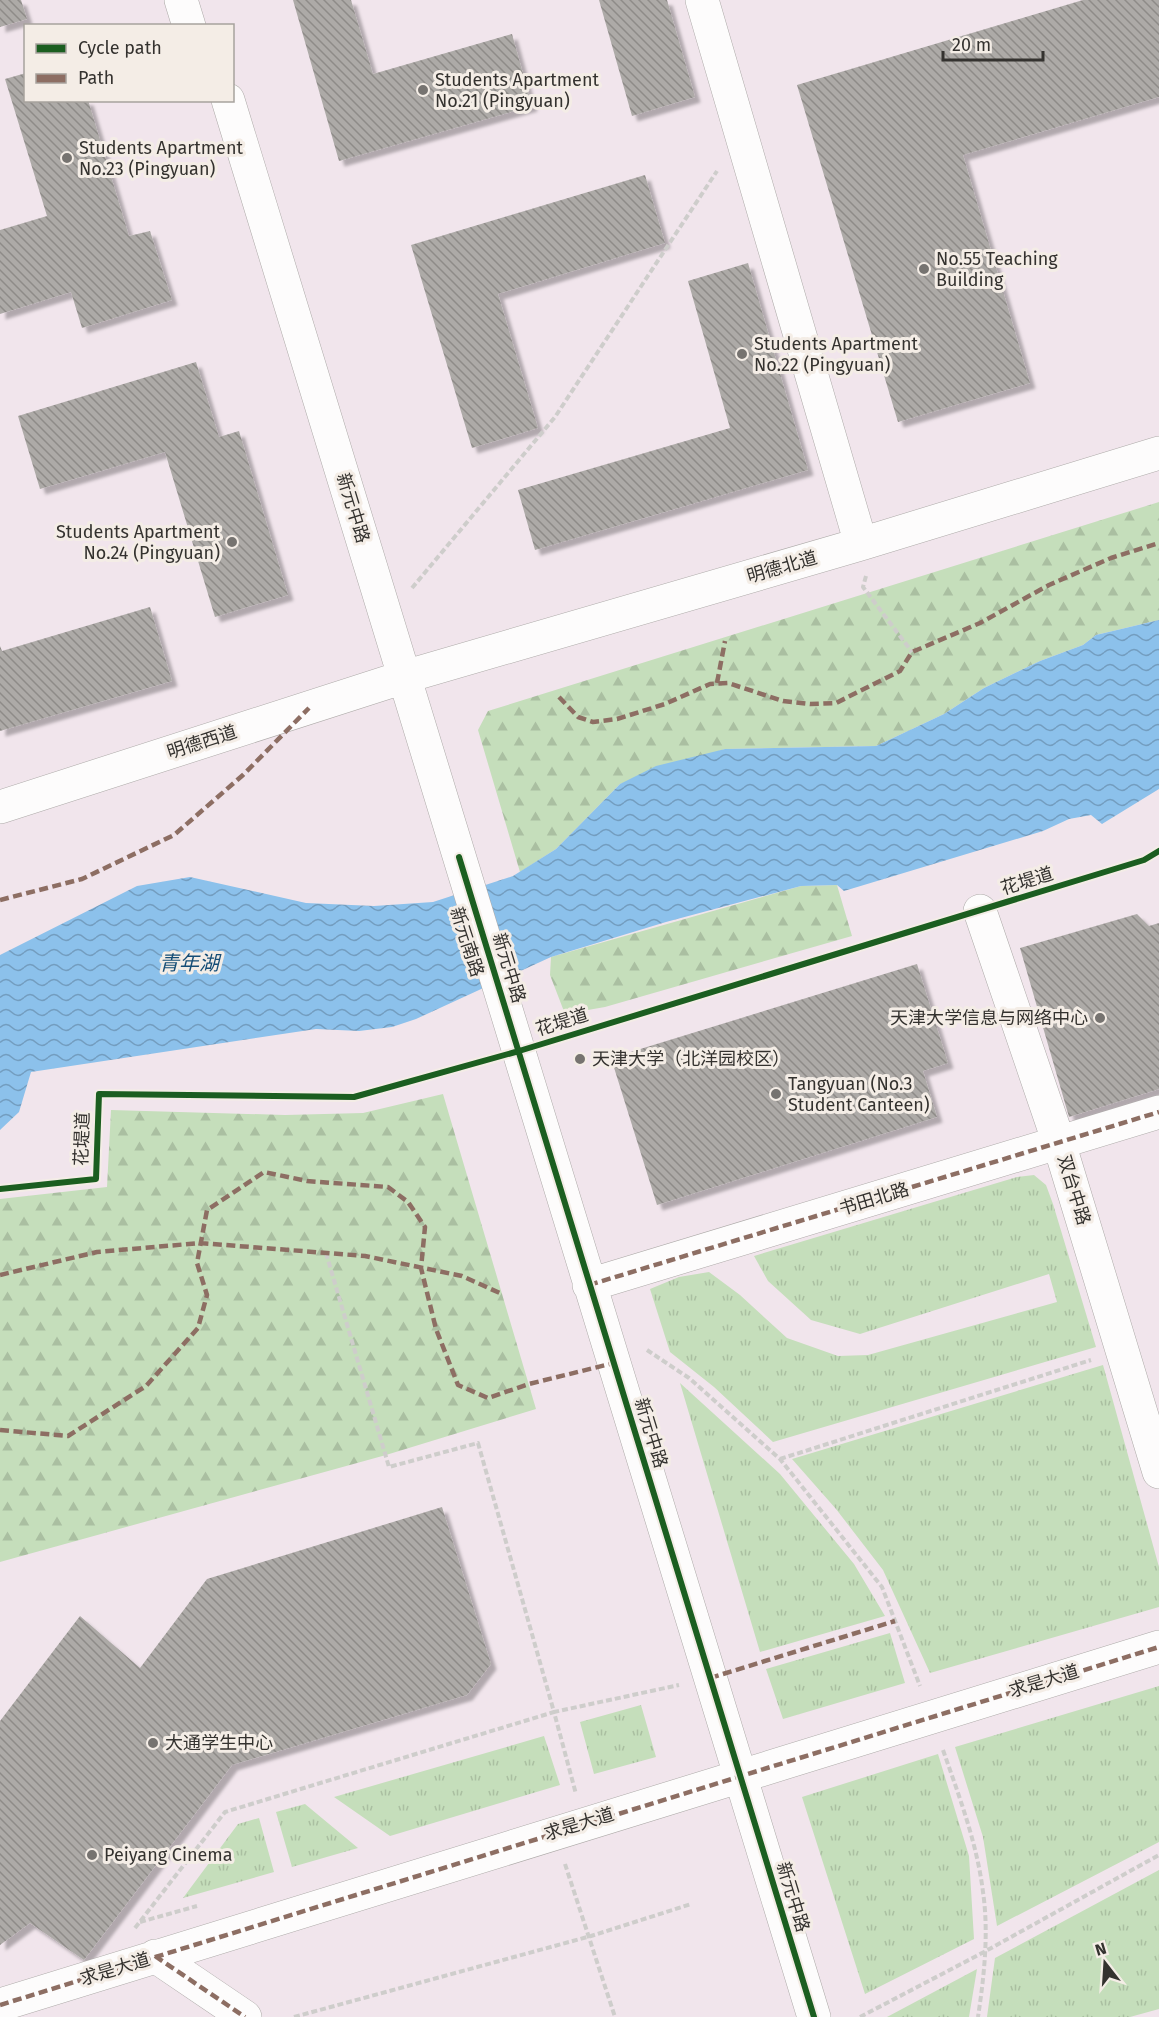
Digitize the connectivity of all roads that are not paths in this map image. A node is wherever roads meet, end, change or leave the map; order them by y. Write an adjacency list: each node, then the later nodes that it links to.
1 (181, 0): 4 (street)
2 (198, 0): 5 (street)
3 (702, 0): 9 (street)
4 (188, 24)
5 (205, 24)
6 (213, 102): 10 (street, 新元中路)
7 (229, 102): 10 (street, 新元中路)
8 (1159, 453): 9 (street, 明德北道)
9 (861, 544): 10 (street, 明德北道)
10 (397, 679): 11 (street, 明德西道); 12 (street, 新元中路); 17 (street, 新元中路)
11 (0, 807)
12 (452, 896): 14 (street, 新元南路)
13 (980, 911): 16 (street, 双台中路)
14 (482, 989): 20 (street, 新元中路)
15 (1159, 1112): 16 (street, 书田北路)
16 (1059, 1143): 17 (street, 书田北路); 18 (street, 双台中路)
17 (589, 1285): 20 (street, 新元中路)
18 (1159, 1472)
19 (1159, 1647): 20 (street, 求是大道)
20 (731, 1777): 21 (street, 求是大道); 24 (street, 新元中路); 25 (street, 新元中路)
21 (155, 1956): 22 (street, 求是大道); 23 (street)
22 (0, 2005)
23 (244, 2017)
24 (796, 2017)
25 (814, 2017)

